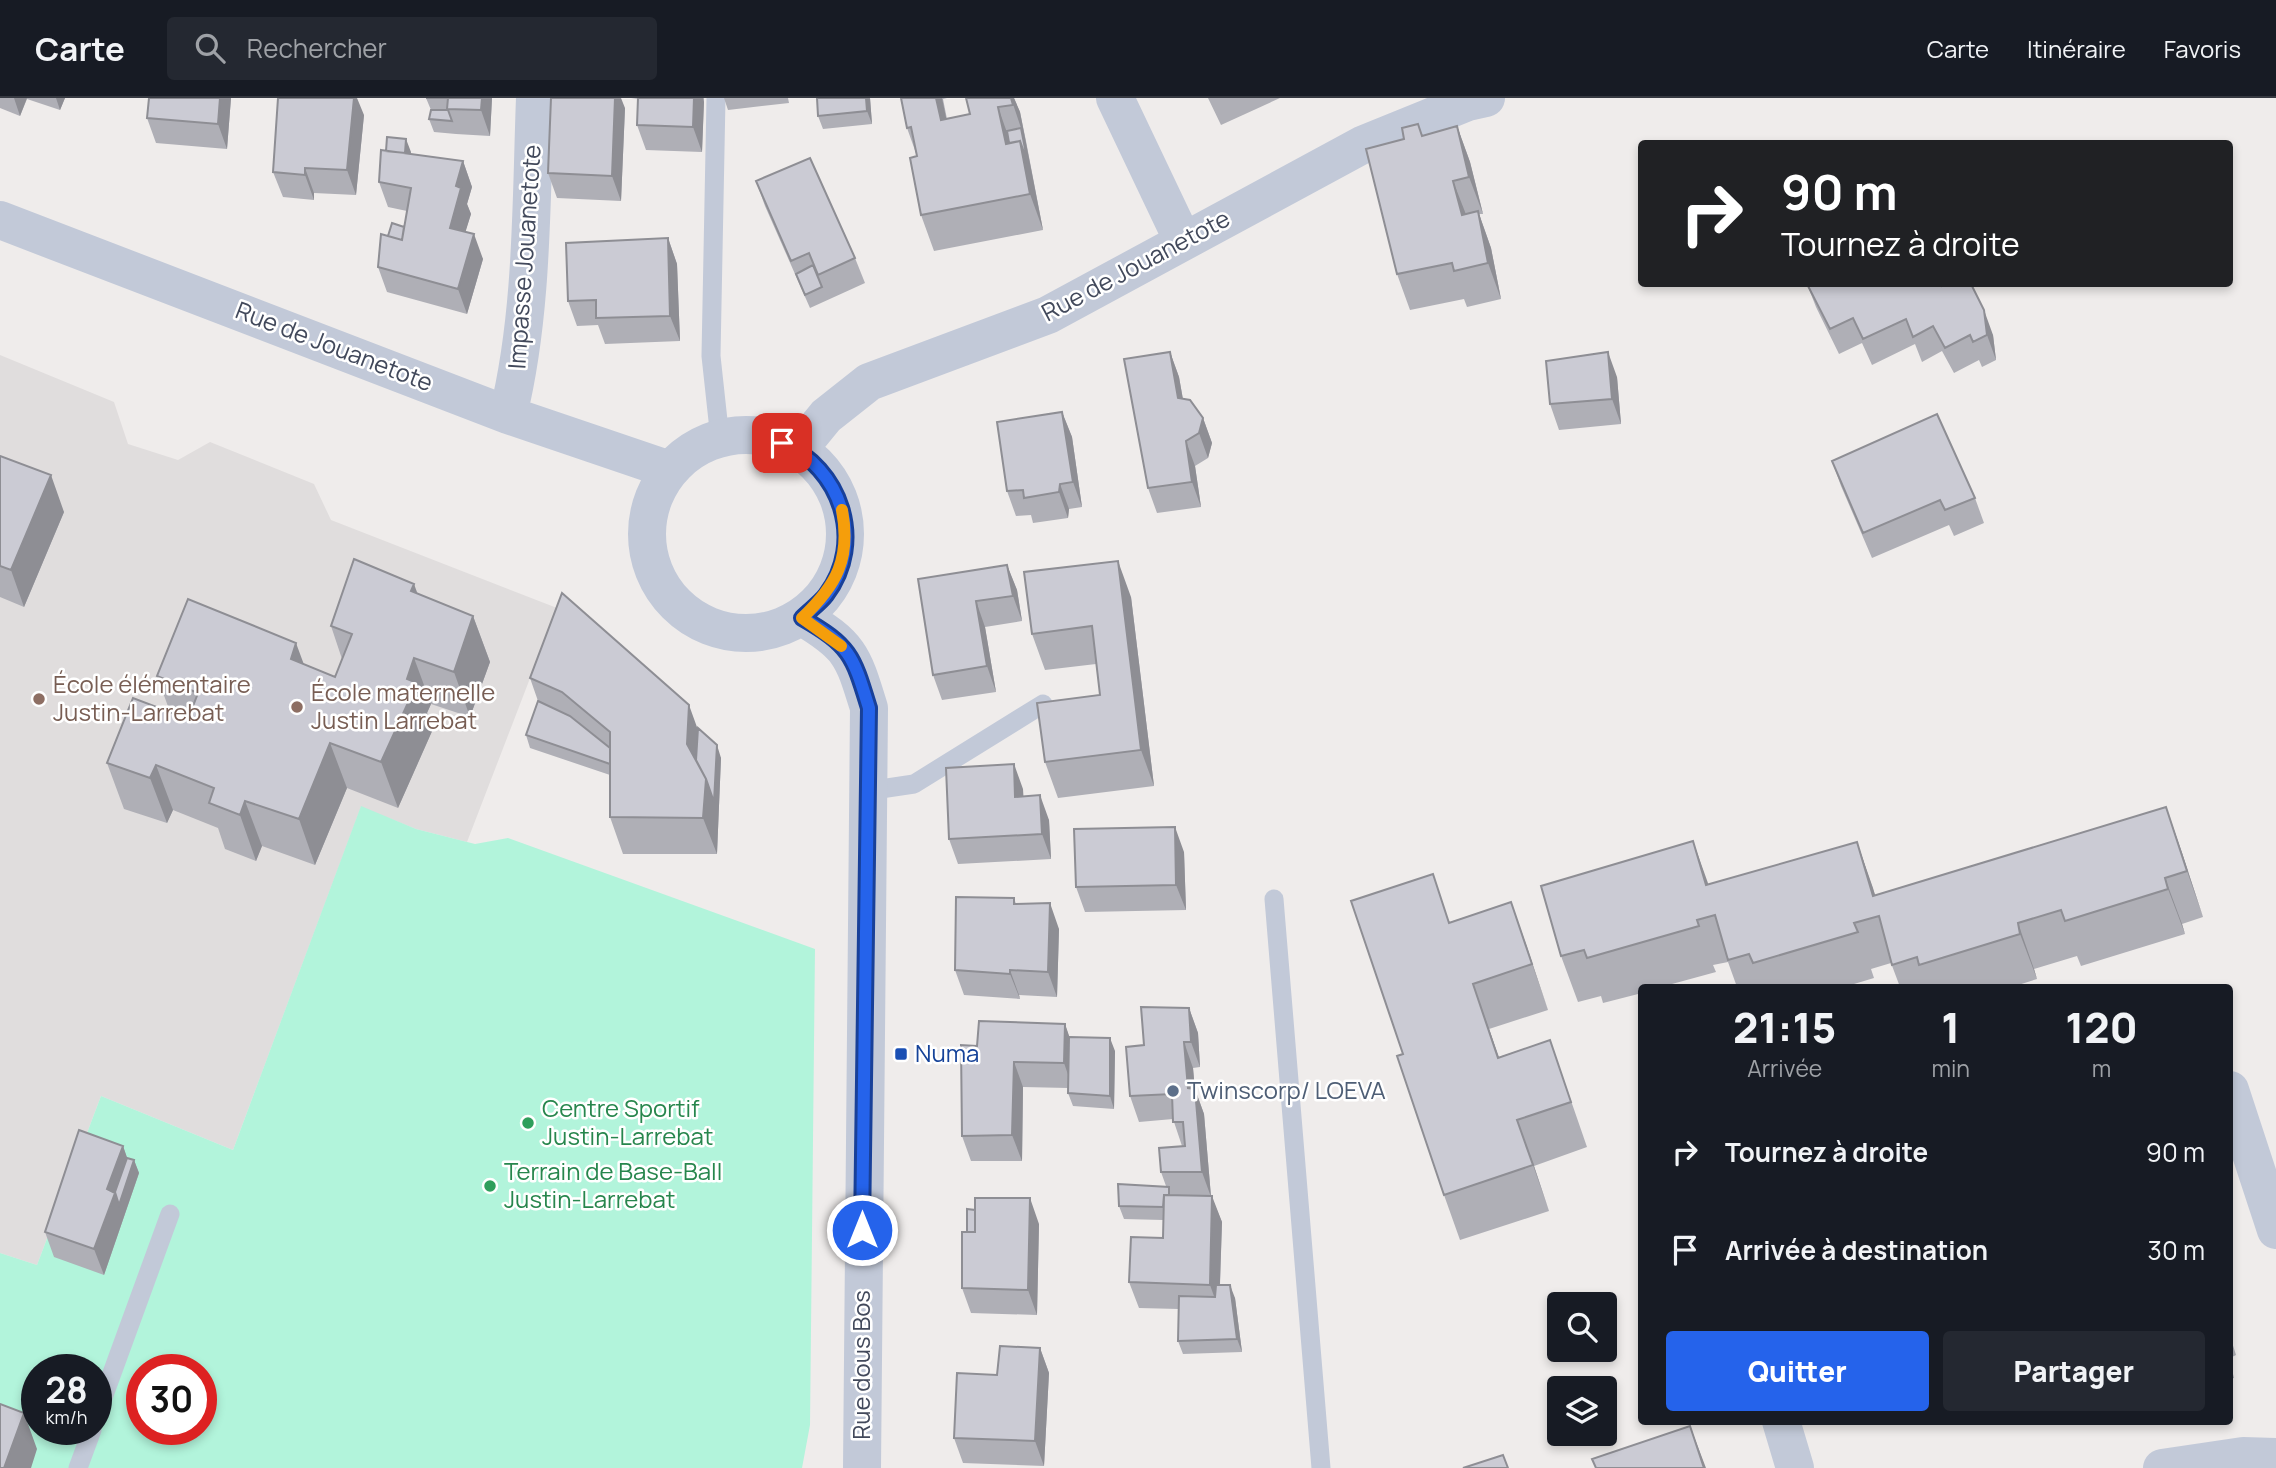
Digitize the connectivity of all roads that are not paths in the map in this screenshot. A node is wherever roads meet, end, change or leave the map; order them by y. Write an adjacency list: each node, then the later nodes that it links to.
1 (535, 98): 7 (street, Impasse Jouanetote)
2 (716, 98): 8 (lane)
3 (1115, 98): 6 (street)
4 (1486, 98): 6 (street, Rue de Jouanetote)
5 (0, 220): 7 (street, Rue de Jouanetote)
6 (1183, 242): 9 (street, Rue de Jouanetote)
7 (508, 415): 10 (street, Rue de Jouanetote)
8 (720, 439): 9 (street); 10 (street)
9 (799, 449): 11 (street)
10 (670, 470): 11 (street)
11 (802, 618): 13 (street, Rue dous Bos)
12 (1043, 704): 13 (lane)
13 (867, 791): 23 (street, Rue dous Bos)
14 (1274, 899): 24 (lane)
15 (2233, 1099): 17 (street)
16 (170, 1214): 18 (lane)
17 (2276, 1230)
18 (112, 1373)
19 (1782, 1425): 25 (street)
20 (86, 1445): 22 (lane)
21 (2276, 1457): 26 (street)
22 (78, 1468)
23 (862, 1468)
24 (1321, 1468)
25 (1795, 1468)
26 (2162, 1468)

